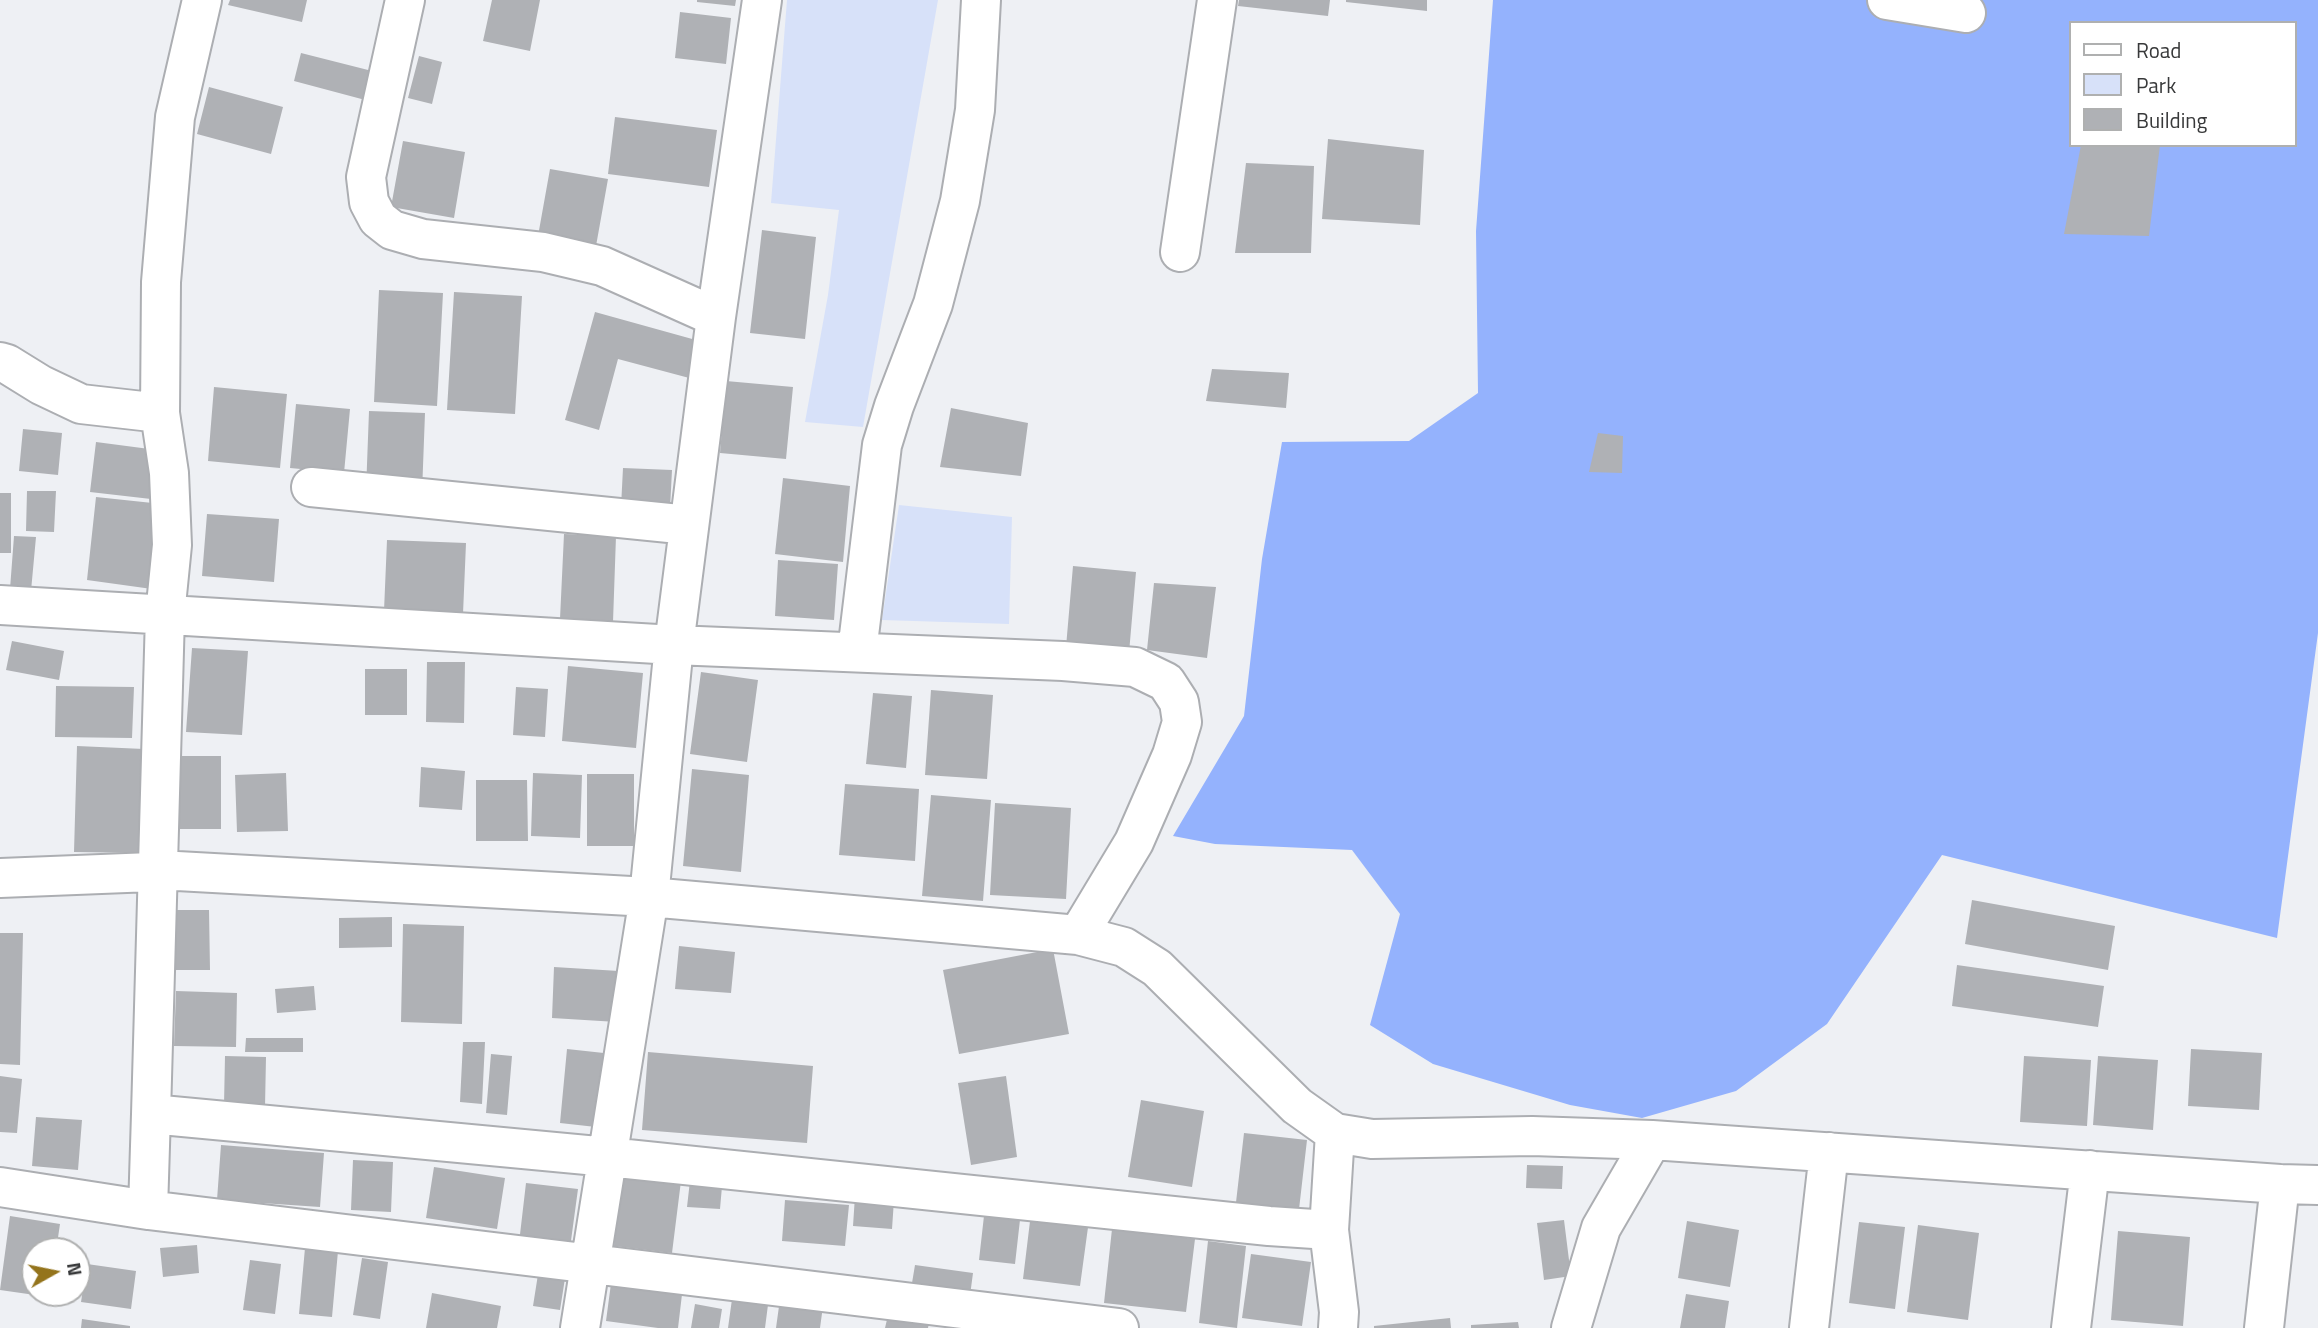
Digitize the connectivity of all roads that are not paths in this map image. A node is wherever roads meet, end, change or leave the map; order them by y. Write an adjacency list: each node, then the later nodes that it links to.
1 (202, 0): 11 (street)
2 (405, 0): 9 (street)
3 (762, 0): 9 (street)
4 (981, 0): 17 (street)
5 (1217, 0): 8 (street)
6 (1887, 0): 7 (street)
7 (1966, 13)
8 (1180, 252)
9 (716, 317): 13 (street)
10 (0, 362): 11 (street)
11 (160, 413): 15 (street)
12 (311, 487): 13 (street)
13 (689, 525): 16 (street)
14 (0, 605): 15 (street)
15 (165, 615): 16 (street); 18 (street)
16 (674, 645): 17 (street); 20 (street)
17 (857, 652): 21 (street)
18 (157, 873): 19 (street); 20 (street); 22 (street)
19 (0, 878)
20 (649, 897): 21 (street); 26 (street)
21 (1078, 935): 23 (street)
22 (151, 1114): 26 (street); 31 (street)
23 (1335, 1133): 24 (street); 32 (street)
24 (1653, 1140): 25 (street); 37 (street)
25 (1829, 1152): 27 (street); 38 (street)
26 (608, 1157): 32 (street); 33 (street)
27 (2090, 1170): 28 (street); 39 (street)
28 (2280, 1184): 29 (street); 40 (street)
29 (2318, 1185)
30 (0, 1187): 31 (street)
31 (148, 1210): 33 (street)
32 (1329, 1230): 36 (street)
33 (592, 1265): 34 (street); 35 (street)
34 (580, 1328)
35 (1119, 1328)
36 (1338, 1328)
37 (1571, 1328)
38 (1809, 1328)
39 (2071, 1328)
40 (2264, 1328)

